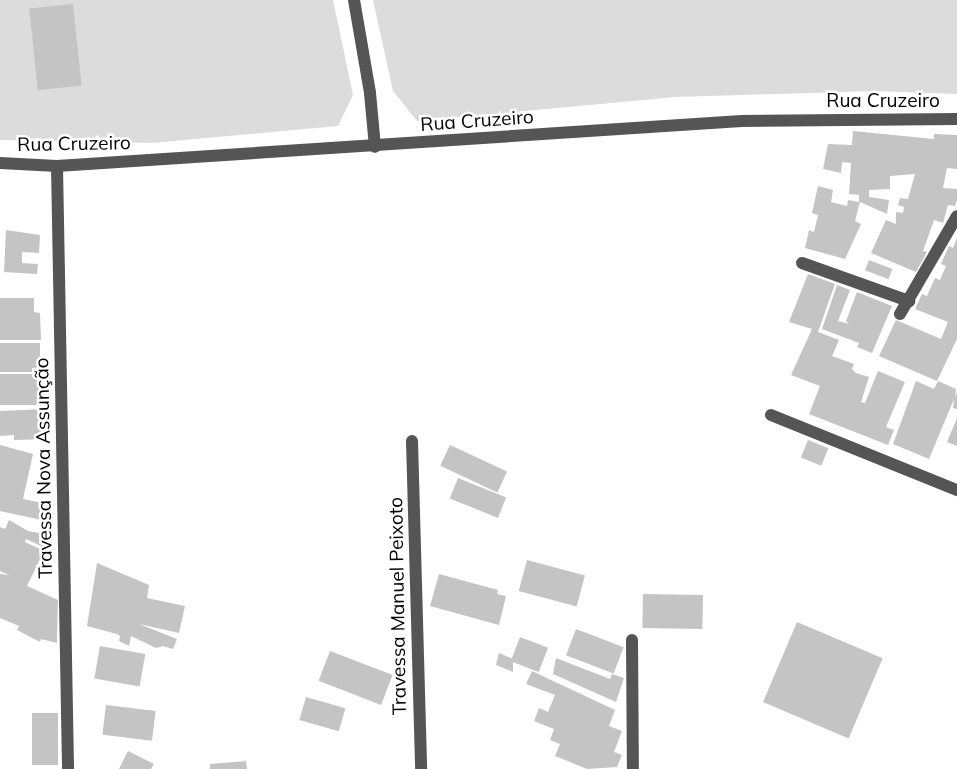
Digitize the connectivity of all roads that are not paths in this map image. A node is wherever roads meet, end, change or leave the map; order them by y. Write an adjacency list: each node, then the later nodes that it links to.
1 (354, 0): 3 (street)
2 (957, 119): 3 (street, Rua Cruzeiro)
3 (375, 147): 5 (street, Rua Cruzeiro)
4 (0, 163): 5 (street, Rua Cruzeiro)
5 (57, 166): 14 (street, Travessa Nova Assunção)
6 (957, 216): 8 (street)
7 (802, 263): 8 (street)
8 (909, 301): 9 (street)
9 (900, 314)
10 (771, 415): 12 (street)
11 (412, 441): 15 (street, Travessa Manuel Peixoto)
12 (957, 490)
13 (632, 640): 16 (street)
14 (68, 769)
15 (420, 769)
16 (633, 769)

